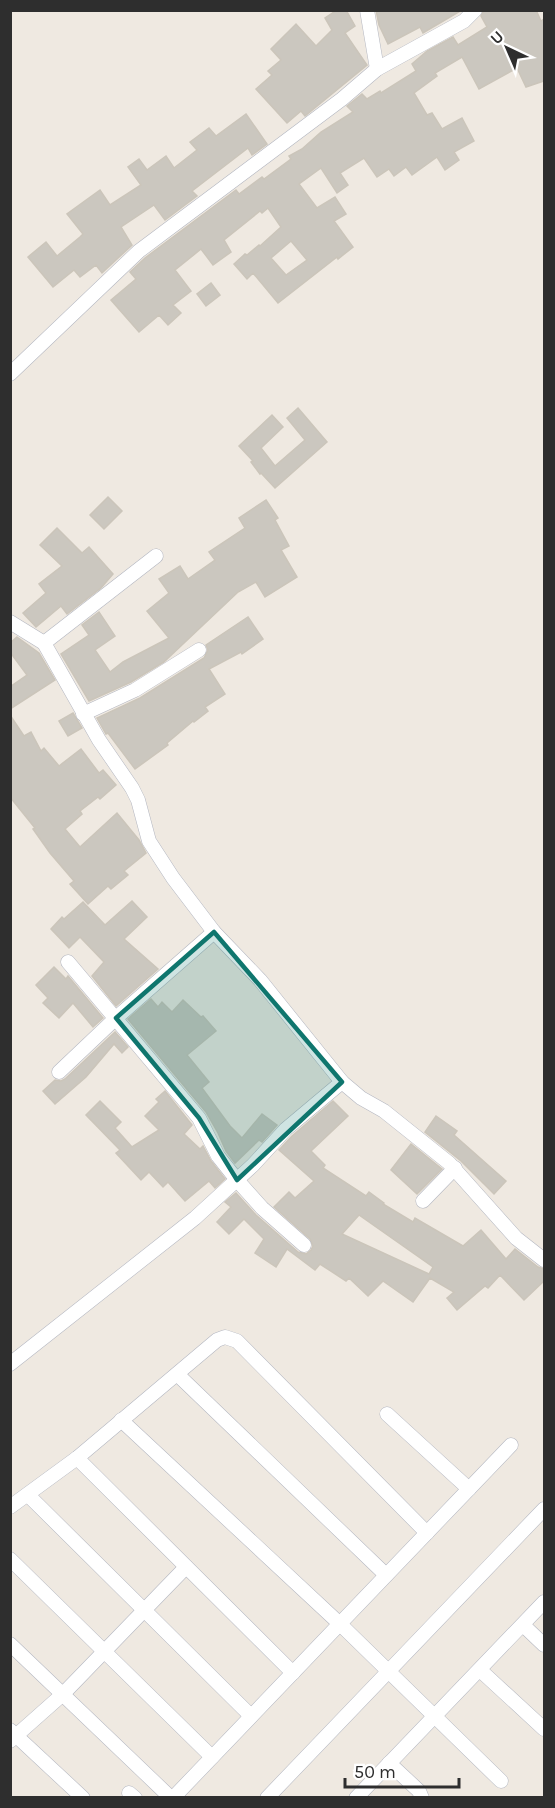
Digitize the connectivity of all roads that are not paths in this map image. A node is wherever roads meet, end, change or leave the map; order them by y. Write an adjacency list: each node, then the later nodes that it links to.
1 (367, 10): 3 (street)
2 (476, 10): 3 (street)
3 (377, 69): 4 (street)
4 (10, 374)
5 (156, 556): 7 (street)
6 (10, 622): 7 (street)
7 (44, 643): 9 (street)
8 (199, 650): 9 (street)
9 (83, 714): 10 (street)
10 (214, 932): 12 (street); 14 (street)
11 (68, 962): 12 (street)
12 (116, 1018): 13 (street); 16 (street)
13 (59, 1072)
14 (342, 1082): 15 (street); 16 (street)
15 (455, 1168): 17 (street); 19 (street)
16 (237, 1180): 18 (street); 20 (street)
17 (423, 1201)
18 (304, 1245)
19 (544, 1260)
20 (10, 1364)
21 (178, 1375): 23 (street); 30 (street); 33 (street)
22 (387, 1414): 26 (street)
23 (122, 1420): 25 (street); 36 (street)
24 (511, 1445): 26 (street)
25 (77, 1458): 27 (street); 32 (street)
26 (469, 1489): 30 (street)
27 (28, 1495): 28 (street); 35 (street)
28 (10, 1507)
29 (544, 1509): 42 (street)
30 (427, 1533): 33 (street)
31 (10, 1559): 40 (street)
32 (186, 1566): 35 (street); 43 (street)
33 (386, 1575): 36 (street)
34 (544, 1602): 37 (street)
35 (145, 1610): 40 (street); 45 (street)
36 (340, 1624): 42 (street); 43 (street)
37 (523, 1625): 39 (street); 41 (street)
38 (10, 1644): 44 (street)
39 (544, 1645)
40 (104, 1651): 44 (street); 49 (street)
41 (480, 1670): 46 (street); 47 (street)
42 (389, 1671): 46 (street); 54 (street)
43 (292, 1673): 45 (street)
44 (63, 1694): 48 (street); 53 (street)
45 (251, 1716): 49 (street)
46 (435, 1716): 50 (street); 51 (street)
47 (544, 1729)
48 (12, 1735): 52 (street)
49 (212, 1757): 53 (street)
50 (389, 1763): 55 (street); 56 (street)
51 (501, 1781)
52 (83, 1797)
53 (172, 1797)
54 (267, 1797)
55 (356, 1797)
56 (422, 1797)

